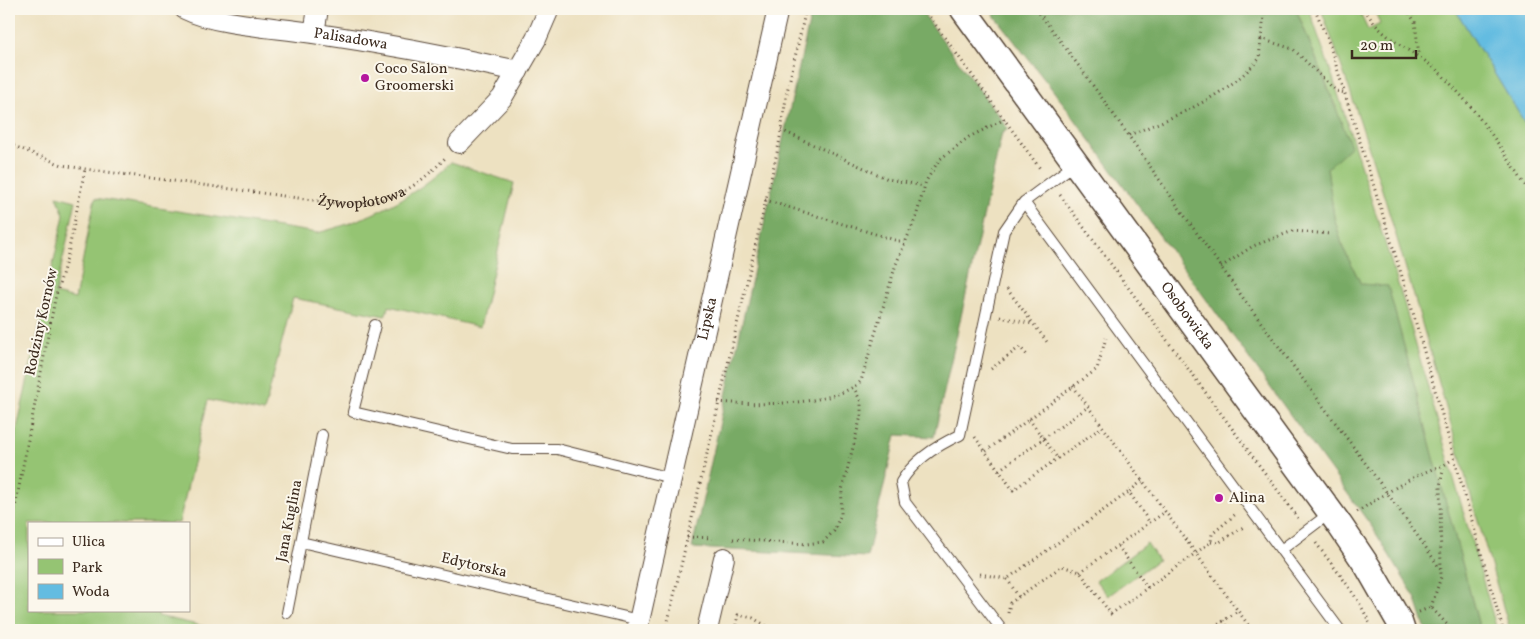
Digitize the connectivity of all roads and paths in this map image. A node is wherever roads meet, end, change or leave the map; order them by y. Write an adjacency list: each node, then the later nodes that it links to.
1 (185, 9): 13 (street, Palisadowa)
2 (318, 9): 13 (street)
3 (549, 9): 16 (street)
4 (778, 9): 55 (street, Lipska)
5 (806, 9): 19 (path)
6 (924, 9): 18 (path)
7 (963, 9): 23 (street, Osobowicka)
8 (1036, 9): 20 (path)
9 (1266, 9): 14 (path)
10 (1315, 9): 17 (path)
11 (1365, 9): 15 (path)
12 (1407, 9): 15 (path)
13 (314, 33): 16 (street, Palisadowa)
14 (1261, 39): 17 (path); 20 (path)
15 (1419, 56): 27 (path)
16 (518, 71): 21 (street)
17 (1345, 93): 52 (path)
18 (1004, 119): 25 (path); 26 (path)
19 (781, 130): 26 (path); 28 (path)
20 (1129, 135): 32 (path)
21 (459, 143): 24 (path, Żywopłotowa)
22 (9, 144): 24 (path, Żywopłotowa)
23 (1075, 164): 25 (lane); 61 (street, Osobowicka)
24 (85, 169): 66 (path, Rodziny Kornów)
25 (1050, 182): 29 (lane); 64 (path)
26 (924, 186): 31 (path)
27 (1531, 195)
28 (765, 200): 31 (path); 43 (path)
29 (1024, 202): 70 (lane); 90 (lane)
30 (1331, 234): 32 (path)
31 (907, 241): 42 (path)
32 (1221, 268): 57 (path)
33 (1003, 284): 35 (path)
34 (996, 316): 35 (path)
35 (1034, 324): 38 (path)
36 (375, 325): 55 (lane)
37 (1107, 332): 41 (path)
38 (1047, 342)
39 (1027, 355): 40 (path)
40 (990, 369)
41 (1073, 386): 44 (path); 45 (path)
42 (854, 388): 43 (path); 65 (path)
43 (718, 402): 65 (path)
44 (1088, 407): 46 (path); 49 (path)
45 (1029, 419): 49 (path); 50 (path)
46 (1102, 427): 51 (path); 56 (path)
47 (974, 431): 50 (path)
48 (322, 435): 67 (lane, Jana Kuglina)
49 (1044, 439): 51 (path); 54 (path)
50 (986, 451): 54 (path)
51 (1058, 458): 54 (path)
52 (1453, 459): 53 (path); 97 (path)
53 (1444, 465): 57 (path); 73 (path)
54 (999, 470)
55 (672, 478): 84 (street, Lipska)
56 (1142, 481): 58 (path); 59 (path)
57 (1388, 491): 61 (path); 73 (path)
58 (1129, 492): 62 (path); 76 (path)
59 (1165, 512): 62 (path); 71 (path)
60 (1239, 512): 68 (path)
61 (1335, 518): 64 (lane); 85 (street, Osobowicka)
62 (1150, 523): 69 (path)
63 (1248, 524): 68 (path)
64 (1307, 530): 70 (lane); 95 (path)
65 (688, 537): 86 (path)
66 (9, 539)
67 (301, 542): 81 (lane, Jana Kuglina); 84 (lane, Edytorska)
68 (1211, 542): 71 (path)
69 (1118, 546): 74 (path); 77 (path)
70 (1281, 550): 94 (lane)
71 (1196, 554): 77 (path); 80 (path)
72 (724, 558): 87 (street)
73 (1441, 570): 79 (path)
74 (1080, 572): 77 (path); 78 (path)
75 (975, 573): 76 (path)
76 (1008, 579): 78 (path)
77 (1148, 588)
78 (1019, 597): 82 (path)
79 (1431, 607): 85 (path); 96 (path)
80 (1238, 611): 83 (path); 93 (path)
81 (287, 613)
82 (1007, 618)
83 (1223, 621): 91 (path); 92 (path)
84 (638, 625)
85 (1401, 625)
86 (666, 630)
87 (708, 630)
88 (735, 630): 89 (path)
89 (773, 630)
90 (1002, 630)
91 (1210, 630)
92 (1230, 630)
93 (1252, 630)
94 (1340, 630)
95 (1372, 630)
96 (1452, 630)
97 (1503, 630)

